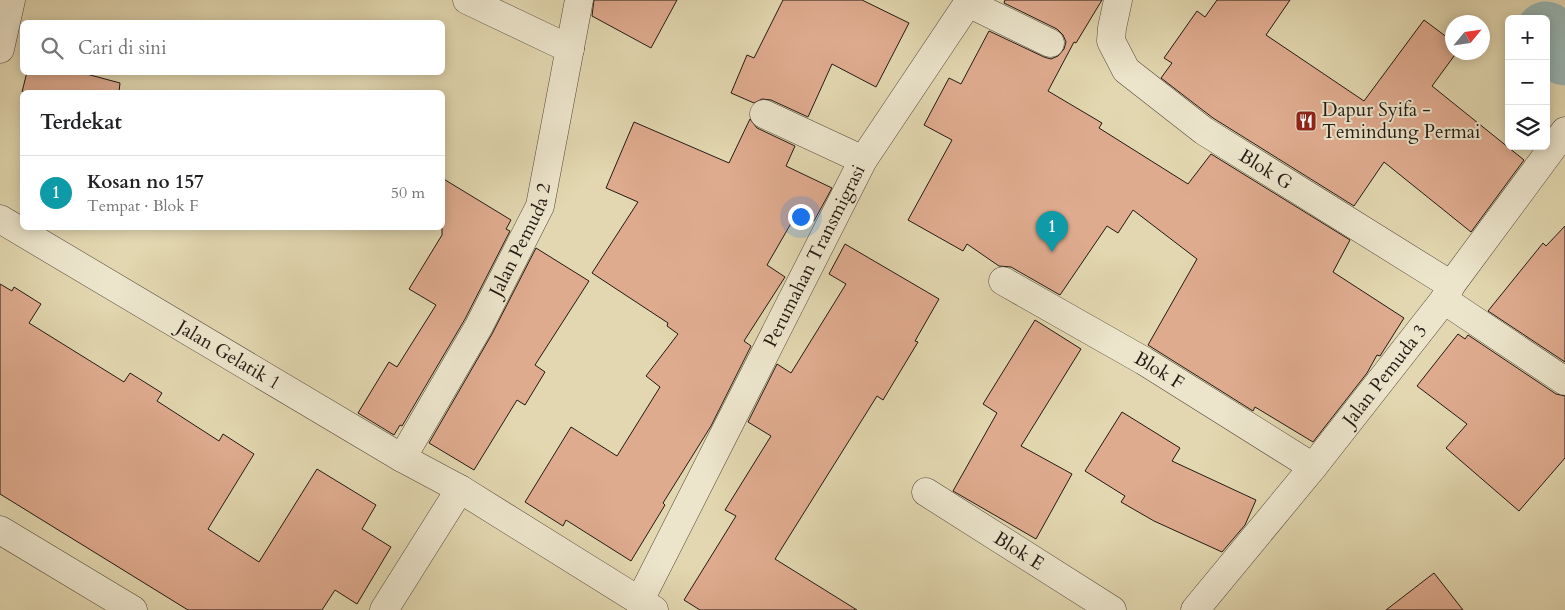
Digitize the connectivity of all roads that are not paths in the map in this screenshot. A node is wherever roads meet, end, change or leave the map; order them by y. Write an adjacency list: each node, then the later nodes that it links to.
1 (11, 0): 7 (street)
2 (468, 0): 8 (street)
3 (579, 0): 8 (street, Jalan Pemuda 2)
4 (1118, 0): 14 (street, Blok G)
5 (965, 2): 6 (street, Perumahan Transmigrasi); 11 (street, Perumahan Transmigrasi)
6 (1050, 42)
7 (0, 49)
8 (570, 49): 16 (street, Jalan Pemuda 2)
9 (764, 114): 11 (street)
10 (1562, 136): 14 (street, Jalan Pemuda 3)
11 (863, 160): 21 (street, Perumahan Transmigrasi)
12 (0, 219): 16 (street, Jalan Gelatik 1)
13 (1002, 281): 17 (street, Blok F)
14 (1447, 292): 15 (street, Blok G); 17 (street, Jalan Pemuda 3)
15 (1565, 381)
16 (402, 458): 18 (street, Jalan Gelatik 1)
17 (1313, 467): 25 (street, Jalan Pemuda 3)
18 (460, 489): 21 (street, Jalan Gelatik 1); 23 (street)
19 (926, 492): 24 (street, Blok E)
20 (0, 530): 22 (street)
21 (647, 606)
22 (133, 610)
23 (384, 610)
24 (1112, 610)
25 (1195, 610)

